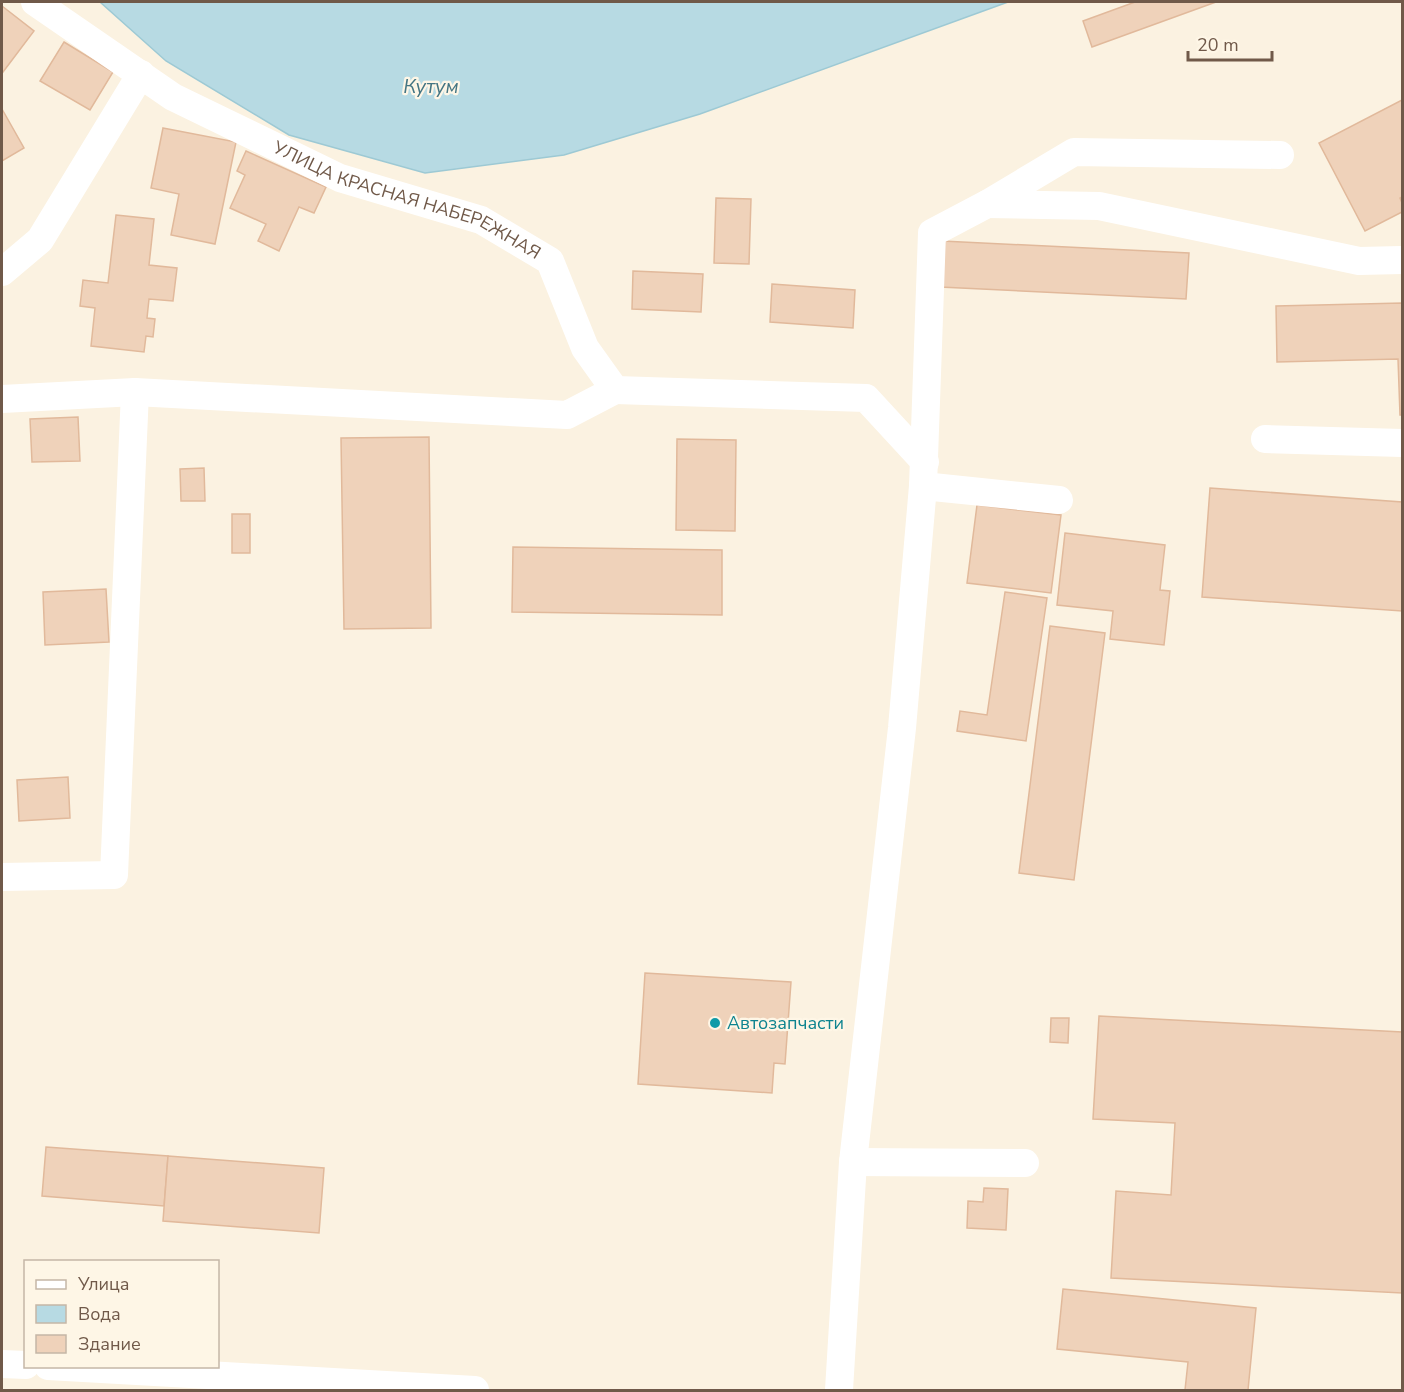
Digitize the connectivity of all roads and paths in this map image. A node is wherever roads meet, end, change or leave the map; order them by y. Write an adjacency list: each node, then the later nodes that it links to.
1 (35, 2): 2 (street, УЛИЦА КРАСНАЯ НАБЕРЕЖНАЯ)
2 (141, 74): 6 (street); 7 (street, УЛИЦА КРАСНАЯ НАБЕРЕЖНАЯ)
3 (1280, 155): 4 (street)
4 (987, 204): 5 (street); 12 (street)
5 (1402, 260)
6 (2, 272)
7 (615, 390): 8 (street); 12 (street)
8 (135, 392): 9 (street); 14 (street)
9 (2, 399)
10 (1265, 439): 11 (street)
11 (1402, 443)
12 (924, 474): 13 (street); 15 (street)
13 (1059, 500)
14 (2, 877)
15 (853, 1162): 16 (street); 21 (street)
16 (1025, 1164)
17 (2, 1364): 18 (street)
18 (24, 1365)
19 (84, 1368): 20 (street)
20 (475, 1390)
21 (838, 1390)

